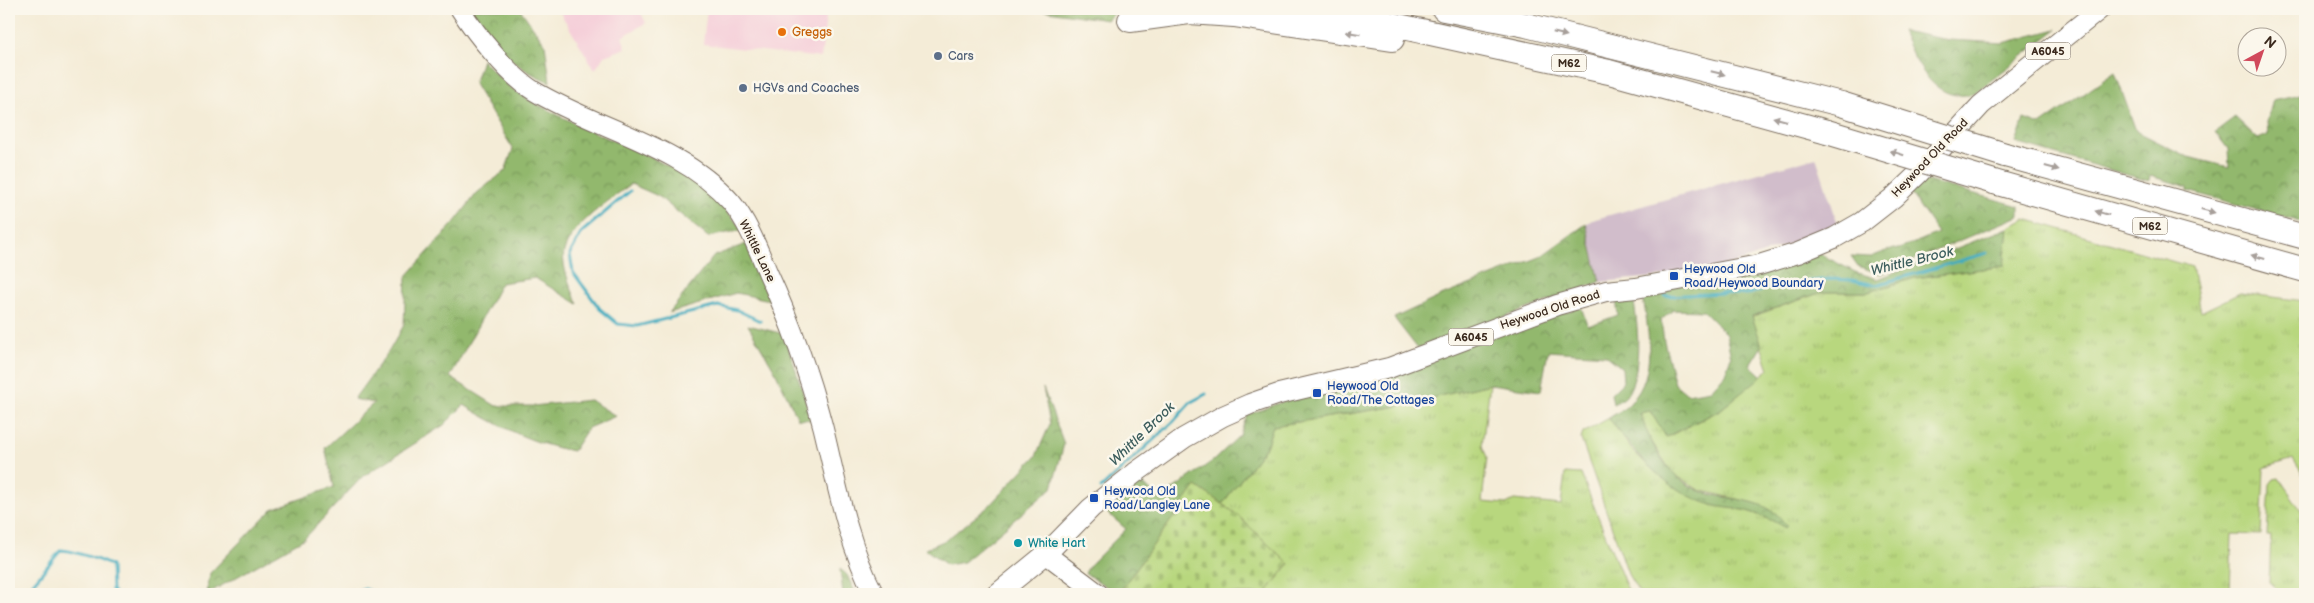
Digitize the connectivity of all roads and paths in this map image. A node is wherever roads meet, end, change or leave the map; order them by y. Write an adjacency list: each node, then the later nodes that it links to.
1 (460, 9): 12 (street, Whittle Lane)
2 (1308, 9): 8 (highway, M62)
3 (1444, 9): 7 (highway, M62)
4 (1477, 9): 7 (highway, M62)
5 (2100, 9): 11 (main road, Heywood Old Road / A6045)
6 (1130, 20): 8 (highway, M62, one-way to 6)
7 (1526, 25): 9 (highway, M62, one-way to 9, bridge)
8 (1609, 72): 10 (highway, M62, one-way to 8, bridge)
9 (2305, 237)
10 (2305, 270)
11 (1046, 554): 13 (main road, Heywood Old Road / A6045); 14 (street)
12 (874, 594)
13 (997, 594)
14 (1099, 594)

